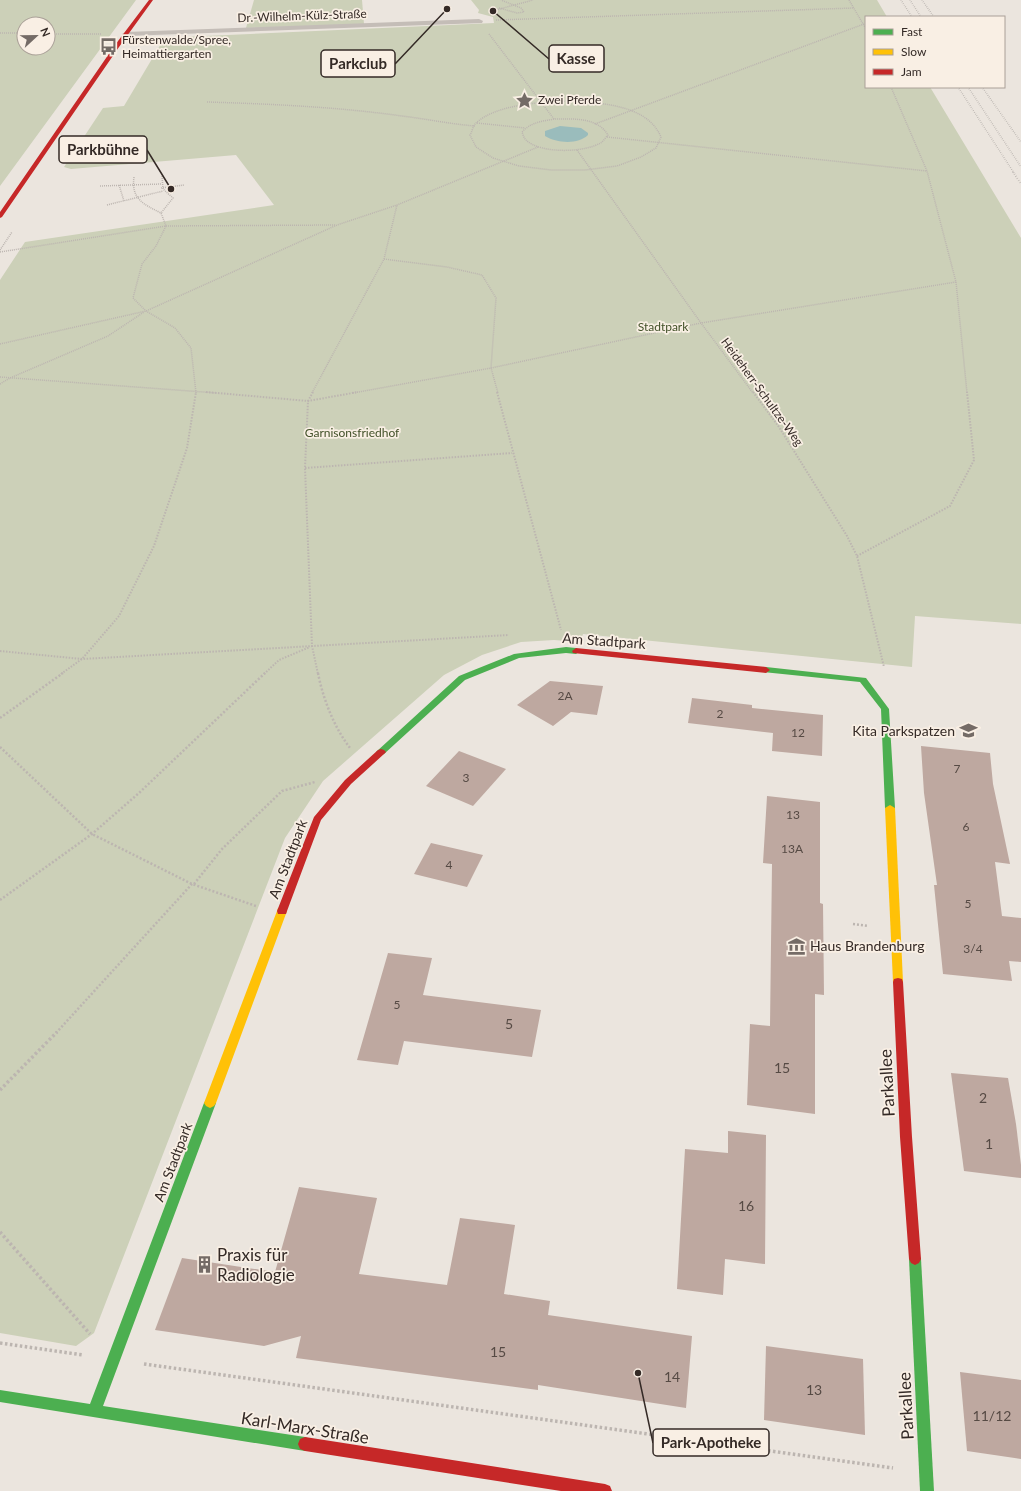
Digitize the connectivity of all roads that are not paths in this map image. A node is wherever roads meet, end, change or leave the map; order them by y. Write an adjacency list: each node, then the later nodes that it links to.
1 (151, 0): 3 (street)
2 (479, 21): 3 (lane, Dr.-Wilhelm-Külz-Straße)
3 (126, 34): 4 (street)
4 (0, 216)
5 (863, 680): 7 (street, Am Stadtpark); 9 (street, Parkallee)
6 (0, 1396): 7 (street, Karl-Marx-Straße)
7 (94, 1411): 8 (street, Karl-Marx-Straße)
8 (605, 1491)
9 (927, 1491)

